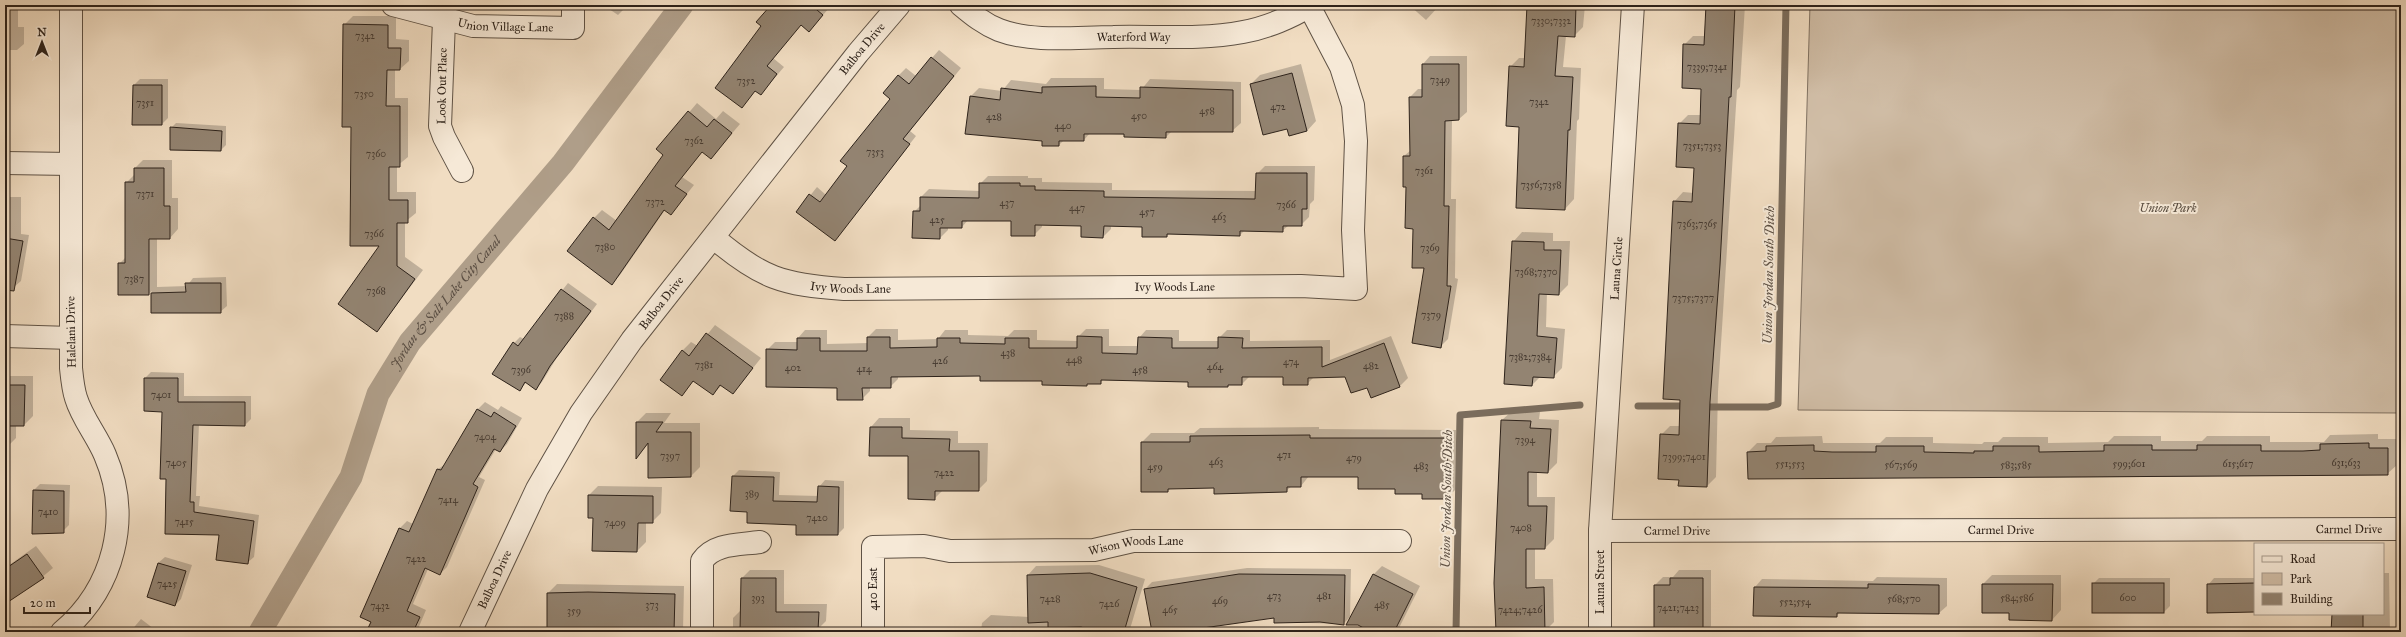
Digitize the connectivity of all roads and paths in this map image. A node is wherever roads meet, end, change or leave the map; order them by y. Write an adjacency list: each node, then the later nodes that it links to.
1 (72, 5): 10 (street, Halelani Drive)
2 (392, 5): 8 (street, Union Village Lane)
3 (573, 5): 8 (street, Union Village Lane)
4 (899, 5): 12 (street, Balboa Drive)
5 (961, 5): 7 (street, Waterford Way)
6 (1633, 5): 16 (street, Launa Circle)
7 (1310, 6): 12 (street, Ivy Woods Lane)
8 (444, 20): 11 (street, Look Out Place)
9 (5, 163): 10 (street)
10 (71, 164): 14 (street, Halelani Drive)
11 (462, 171)
12 (714, 238): 21 (street, Balboa Drive)
13 (5, 336): 14 (street)
14 (71, 338): 20 (street, Halelani Drive)
15 (2401, 529): 16 (street, Carmel Drive)
16 (1600, 531): 24 (street, Launa Street)
17 (1400, 541): 19 (street, Wison Woods Lane)
18 (760, 542): 22 (street)
19 (873, 547): 23 (street, 410 East)
20 (62, 632)
21 (470, 632)
22 (702, 632)
23 (873, 632)
24 (1600, 632)

